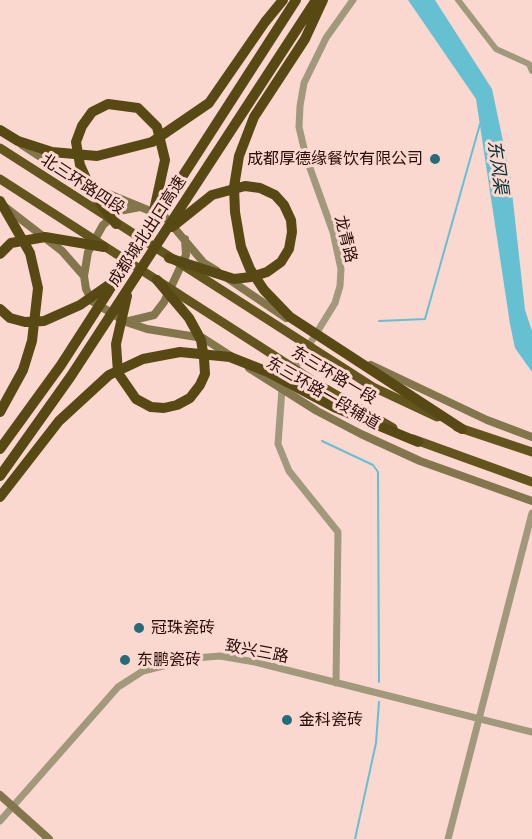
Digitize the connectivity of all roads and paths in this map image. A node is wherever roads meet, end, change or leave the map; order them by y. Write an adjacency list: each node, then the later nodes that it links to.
1 (283, 0): 8 (highway)
2 (296, 0): 14 (highway, 成都城北出口高速)
3 (316, 0): 15 (highway, 成都城北出口高速)
4 (323, 0): 30 (highway)
5 (352, 0): 27 (street, 龙青路)
6 (458, 0): 7 (street)
7 (532, 71)
8 (0, 130): 12 (main road)
9 (0, 148): 13 (highway, 北三环路四段)
10 (0, 179): 18 (highway)
11 (0, 202): 21 (main road); 29 (highway)
12 (143, 207): 16 (main road); 21 (main road)
13 (116, 224): 14 (highway); 17 (highway, 北三环路四段)
14 (150, 227): 22 (highway, 成都城北出口高速)
15 (163, 235): 20 (highway); 24 (highway, 成都城北出口高速)
16 (185, 238): 26 (main road); 27 (main road)
17 (149, 245): 20 (highway, 东三环路一段)
18 (104, 247): 19 (highway); 23 (highway, 东三环路一段)
19 (0, 254)
20 (169, 258): 30 (highway, 东三环路一段)
21 (84, 276): 26 (main road, 东三环路一段辅道)
22 (115, 280): 25 (highway); 33 (highway, 成都城北出口高速)
23 (157, 280): 24 (highway); 32 (highway, 东三环路一段)
24 (130, 285): 35 (highway, 成都城北出口高速)
25 (0, 309)
26 (126, 322): 28 (main road, 东三环路一段辅道)
27 (315, 337): 28 (street, 龙青路); 31 (main road)
28 (282, 389): 38 (main road, 东三环路一段辅道); 40 (street, 龙青路)
29 (0, 412)
30 (462, 429): 34 (highway, 东三环路一段)
31 (532, 437)
32 (418, 441): 36 (highway, 东三环路一段); 37 (highway)
33 (0, 449)
34 (532, 452)
35 (0, 476)
36 (532, 482)
37 (0, 497)
38 (532, 501)
39 (532, 513): 41 (street)
40 (336, 683): 41 (street, 致兴三路); 44 (street, 致兴三路)
41 (479, 720): 42 (street, 致兴三路); 47 (street)
42 (532, 732)
43 (0, 795): 44 (main road)
44 (13, 806): 45 (street, 致兴三路); 46 (main road)
45 (0, 821)
46 (50, 839)
47 (448, 839)

